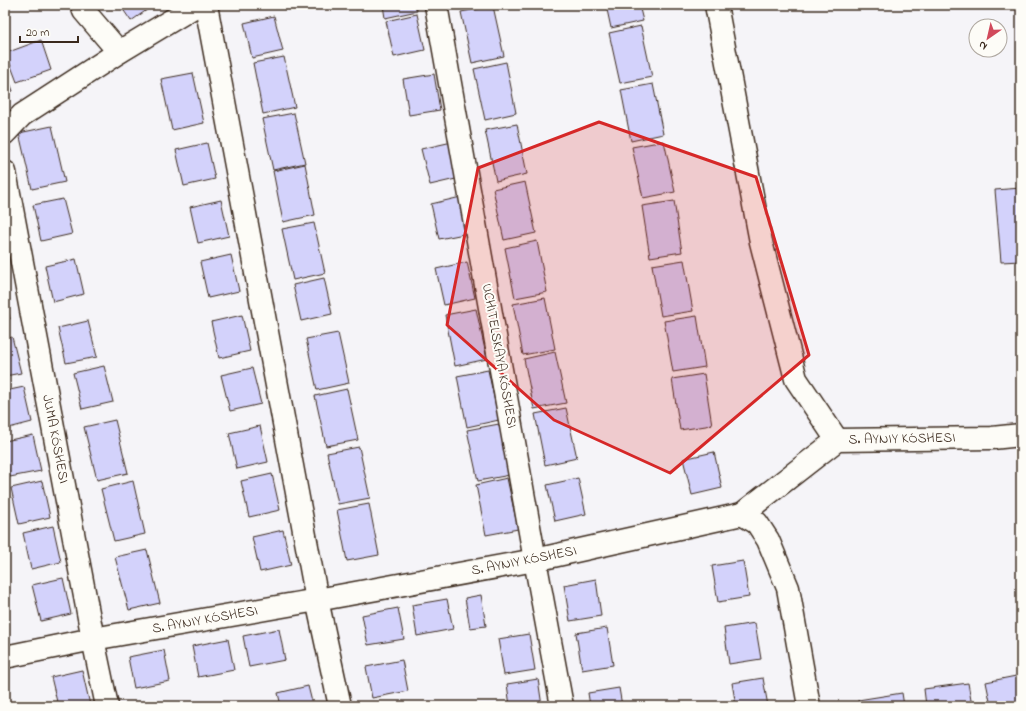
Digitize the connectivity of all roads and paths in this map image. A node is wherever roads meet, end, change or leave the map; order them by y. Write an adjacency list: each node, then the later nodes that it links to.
1 (82, 5): 6 (street)
2 (197, 5): 6 (street)
3 (206, 5): 13 (street)
4 (436, 5): 12 (street, UCHITELSKAYA KÓSHESI)
5 (716, 5): 10 (street)
6 (119, 52): 7 (street)
7 (5, 133)
8 (5, 172): 14 (street, JUMA KÓSHESI)
9 (1021, 435): 10 (street, S. AYNIY KÓSHESI)
10 (837, 440): 11 (street, S. AYNIY KÓSHESI)
11 (742, 514): 12 (street, S. AYNIY KÓSHESI); 19 (street)
12 (535, 560): 13 (street, S. AYNIY KÓSHESI); 18 (street, UCHITELSKAYA KÓSHESI)
13 (317, 600): 14 (street, S. AYNIY KÓSHESI); 17 (street)
14 (93, 639): 15 (street, S. AYNIY KÓSHESI); 16 (street, JUMA KÓSHESI)
15 (5, 657)
16 (107, 706)
17 (340, 706)
18 (562, 706)
19 (809, 706)

